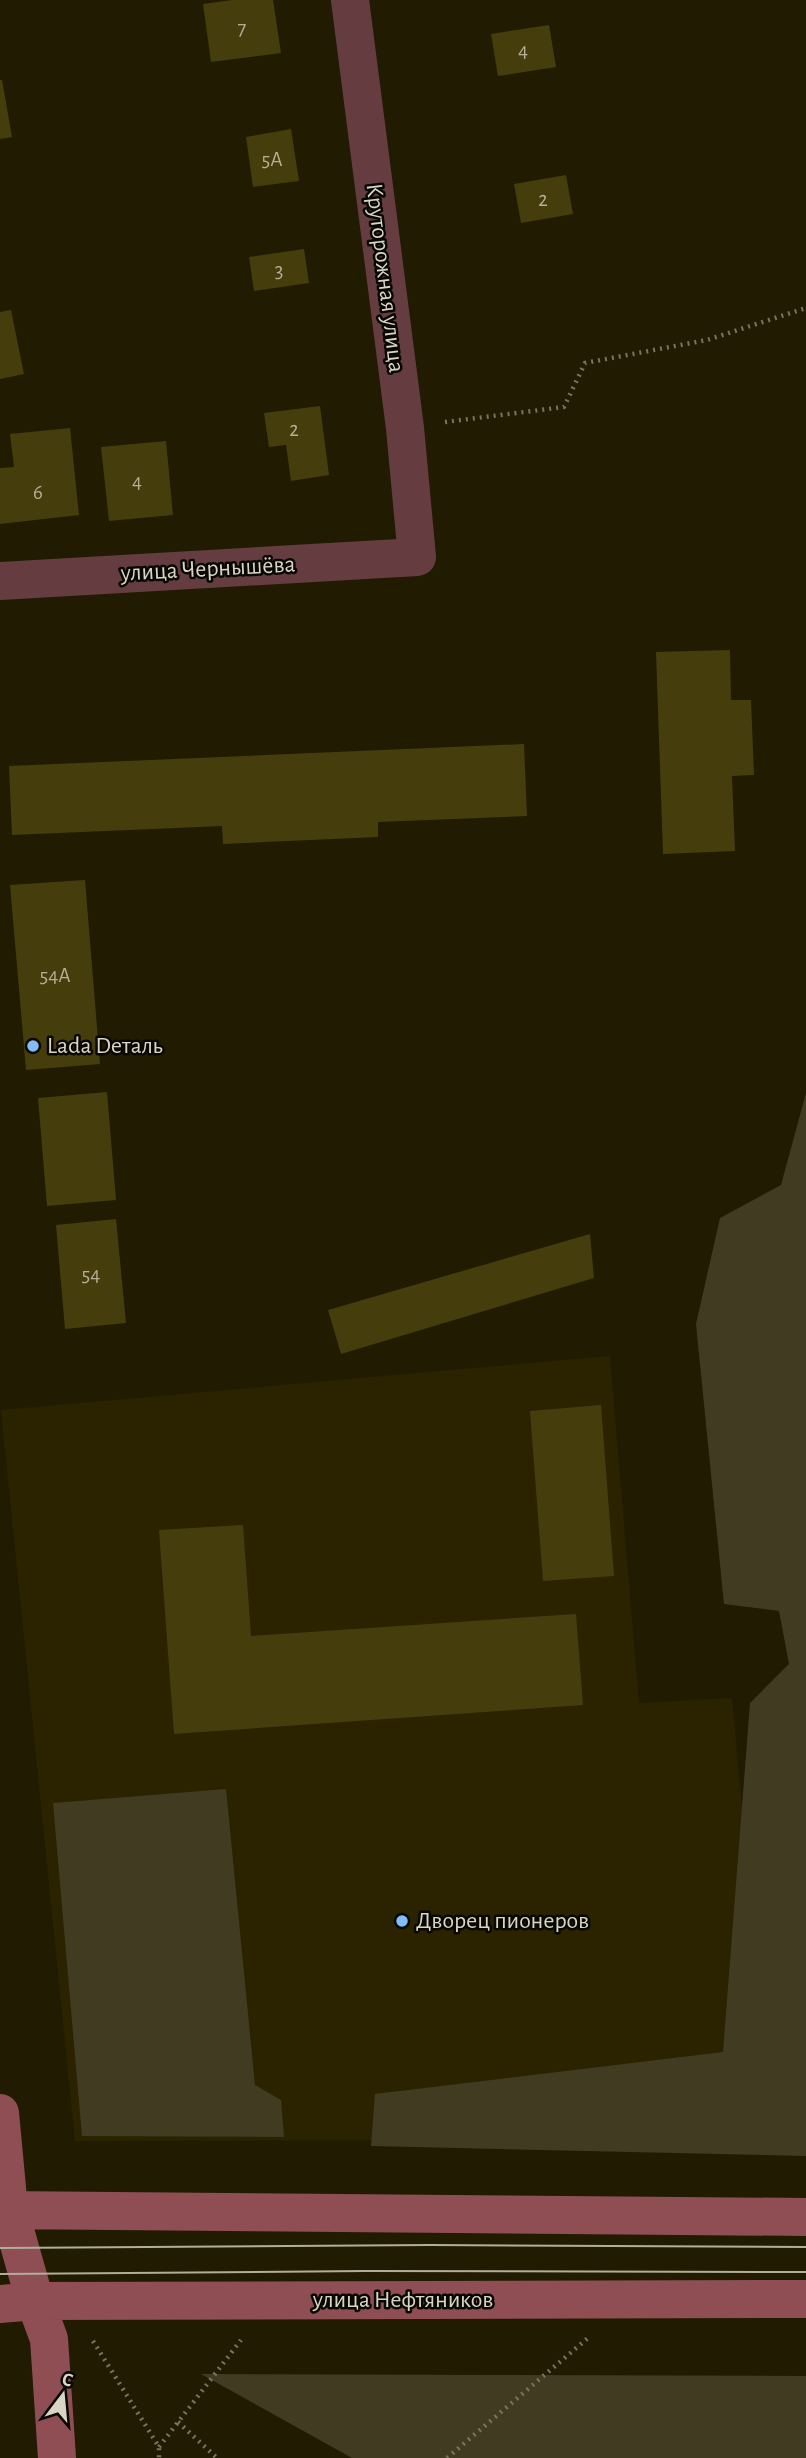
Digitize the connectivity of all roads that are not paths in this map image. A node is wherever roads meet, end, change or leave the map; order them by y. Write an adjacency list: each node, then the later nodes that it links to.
1 (350, 0): 2 (street, Круторожная улица)
2 (417, 557): 3 (street, улица Чернышёва)
3 (0, 581)
4 (0, 2113): 5 (main road)
5 (4, 2209): 6 (main road); 8 (main road)
6 (806, 2217)
7 (806, 2299): 8 (main road, улица Нефтяников)
8 (17, 2303): 9 (main road)
9 (57, 2458)

